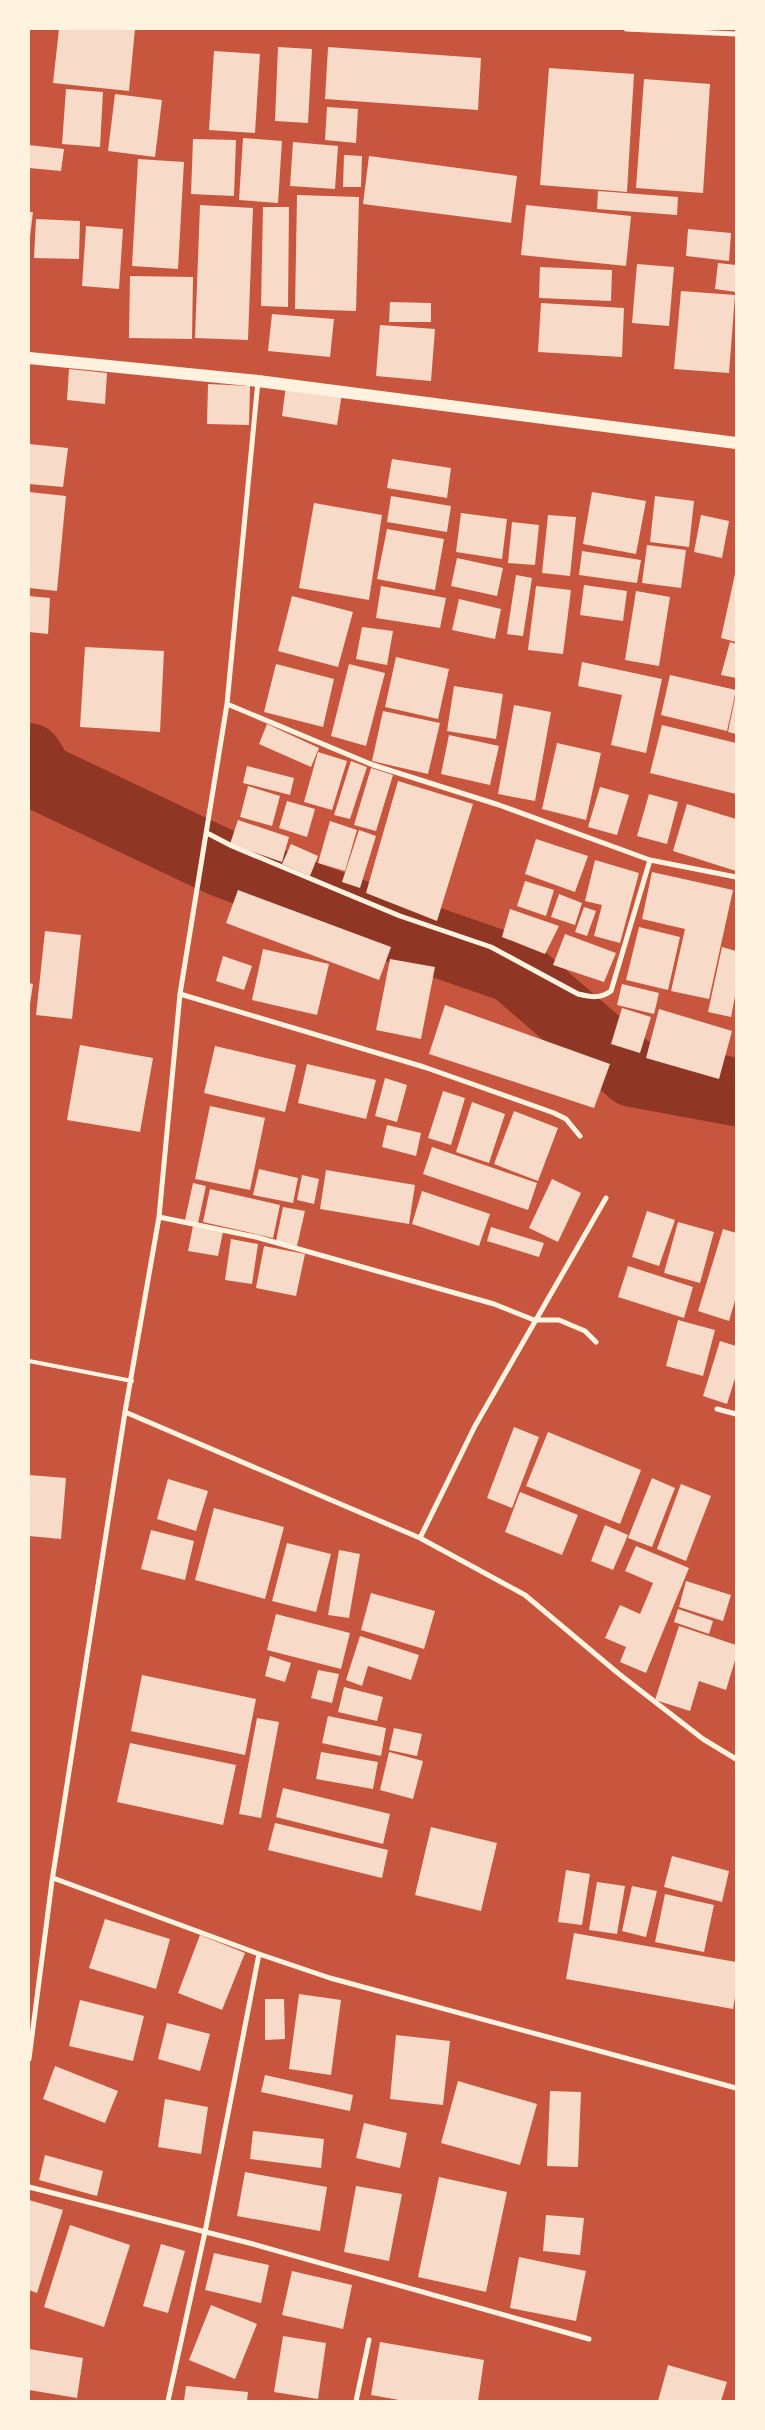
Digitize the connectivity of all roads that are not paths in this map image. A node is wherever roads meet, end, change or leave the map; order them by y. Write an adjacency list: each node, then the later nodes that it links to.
1 (626, 29): 2 (street)
2 (736, 34)
3 (29, 358): 4 (main road)
4 (258, 381): 5 (main road); 6 (street)
5 (736, 443)
6 (226, 704): 7 (street); 8 (street)
7 (207, 833): 8 (street); 10 (street)
8 (650, 860): 9 (street)
9 (736, 877)
10 (180, 994): 11 (street); 13 (street)
11 (580, 1136)
12 (606, 1198): 14 (street)
13 (159, 1217): 14 (street); 17 (street)
14 (534, 1320): 15 (street); 21 (street)
15 (596, 1342)
16 (29, 1361): 17 (lane)
17 (132, 1381): 19 (street)
18 (717, 1409): 20 (street)
19 (125, 1412): 21 (street); 23 (street)
20 (736, 1414)
21 (420, 1538): 22 (street)
22 (736, 1758)
23 (53, 1878): 24 (street); 25 (street)
24 (259, 1954): 26 (street); 28 (street)
25 (29, 2059)
26 (736, 2088)
27 (29, 2186): 28 (street)
28 (205, 2232): 29 (street); 31 (street)
29 (590, 2339)
30 (369, 2340): 32 (street)
31 (168, 2401)
32 (356, 2401)

